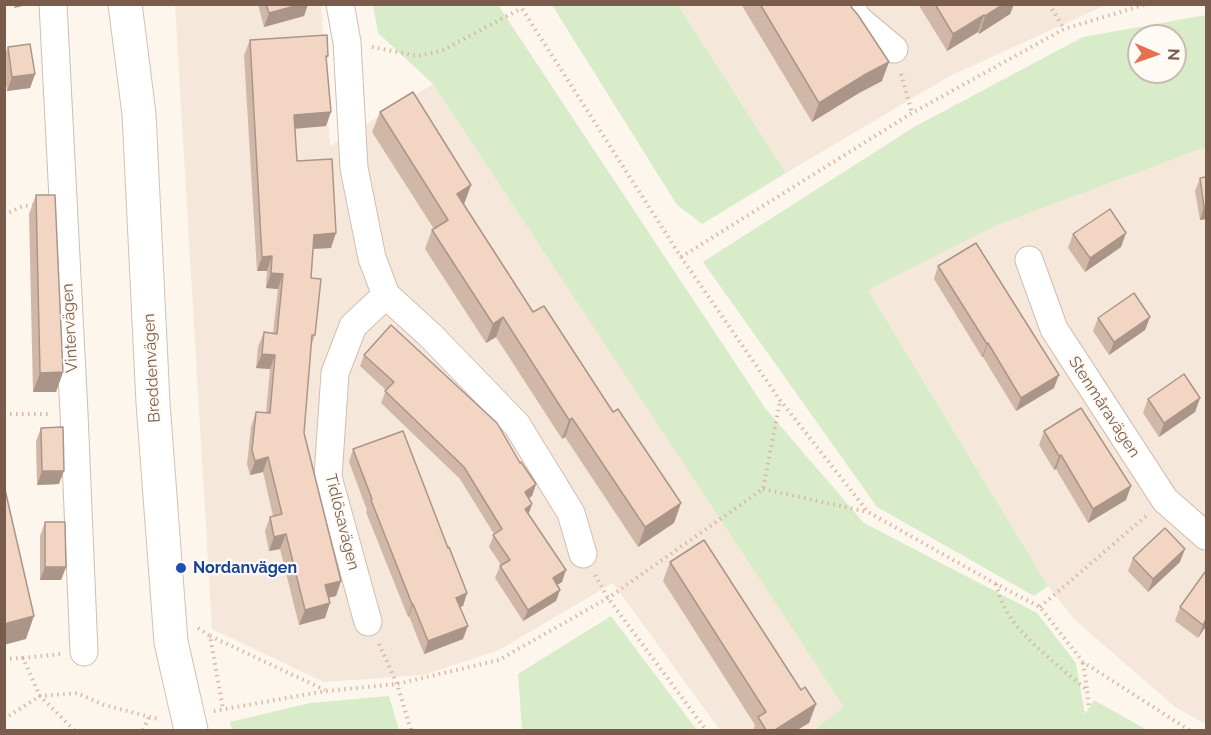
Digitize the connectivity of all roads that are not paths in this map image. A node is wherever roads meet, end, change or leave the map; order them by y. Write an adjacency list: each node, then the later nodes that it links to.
1 (53, 4): 11 (street, Vintervägen)
2 (124, 4): 12 (street, Breddenvägen)
3 (340, 4): 7 (street)
4 (849, 4): 5 (street)
5 (894, 49)
6 (1029, 260): 8 (street, Stenmåravägen)
7 (386, 295): 9 (street); 10 (street, Tidlösavägen)
8 (1206, 536)
9 (583, 554)
10 (368, 622)
11 (84, 652)
12 (202, 721)

